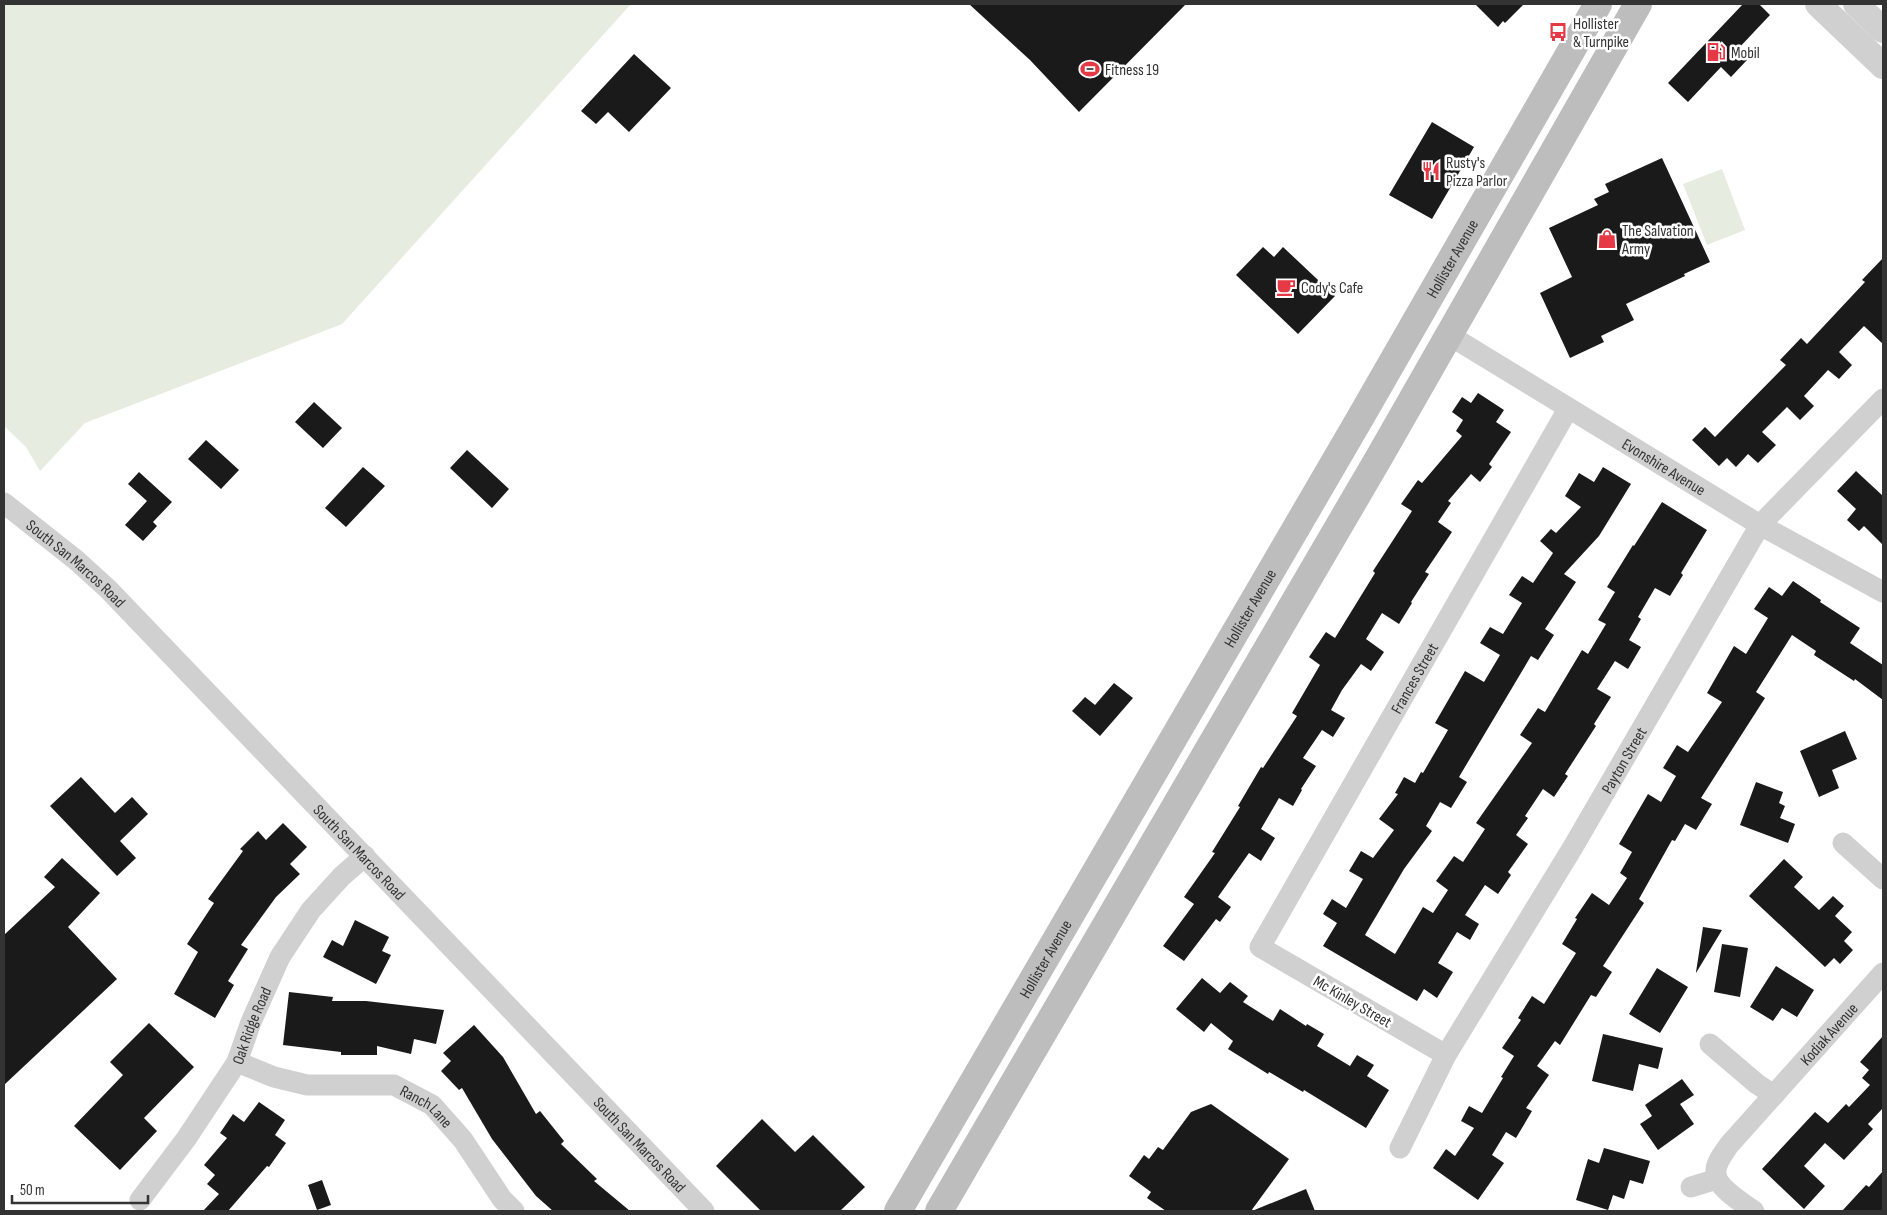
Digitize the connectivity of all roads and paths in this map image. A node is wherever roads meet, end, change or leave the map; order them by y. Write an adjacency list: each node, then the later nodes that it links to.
1 (1598, 4): 28 (main road, Hollister Avenue)
2 (1638, 4): 7 (main road)
3 (1818, 4): 6 (street)
4 (1856, 4): 5 (street)
5 (1883, 30)
6 (1883, 66)
7 (1449, 335): 9 (street, Evonshire Avenue); 29 (main road)
8 (1883, 399): 11 (street, Payton Street)
9 (1568, 409): 11 (street, Evonshire Avenue); 16 (street, Frances Street)
10 (4, 504): 14 (street, South San Marcos Road)
11 (1760, 525): 12 (street, Evonshire Avenue); 19 (street, Payton Street)
12 (1883, 592)
13 (1842, 843): 15 (street)
14 (365, 856): 20 (street, Oak Ridge Road); 27 (street, South San Marcos Road)
15 (1883, 879)
16 (1260, 947): 19 (street, Mc Kinley Street)
17 (1883, 973): 21 (street, Kodiak Avenue)
18 (1710, 1044): 21 (street)
19 (1446, 1055): 22 (street, Payton Street)
20 (237, 1062): 25 (street, Oak Ridge Road); 26 (street, Ranch Lane)
21 (1774, 1094): 23 (street, Kodiak Avenue)
22 (1400, 1148)
23 (1716, 1176): 24 (street); 30 (street)
24 (1691, 1187)
25 (140, 1200)
26 (502, 1207)
27 (704, 1211)
28 (898, 1211)
29 (939, 1211)
30 (1754, 1211)

